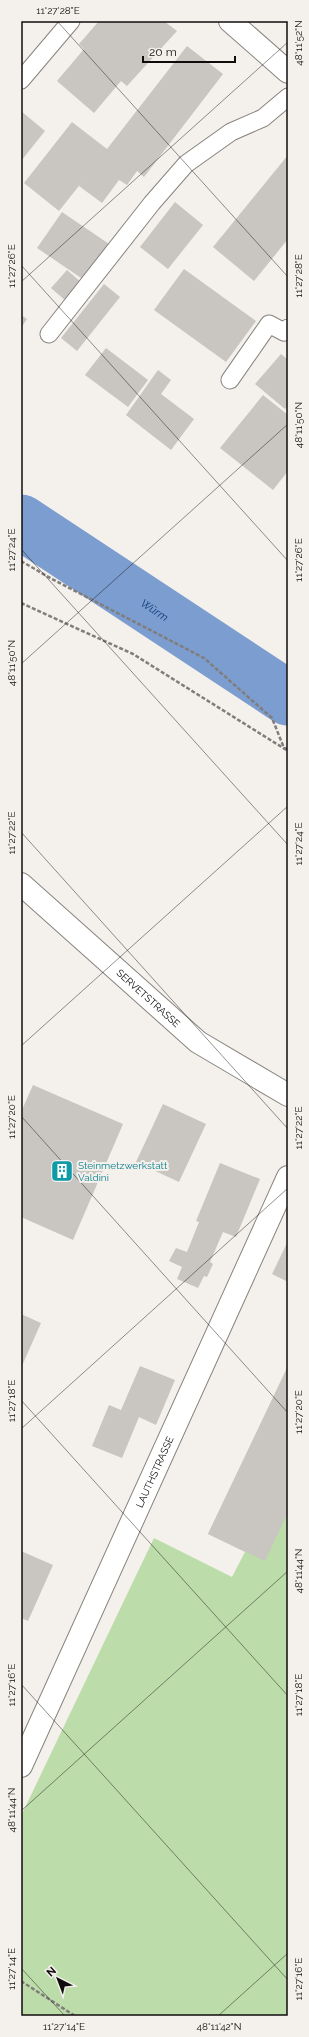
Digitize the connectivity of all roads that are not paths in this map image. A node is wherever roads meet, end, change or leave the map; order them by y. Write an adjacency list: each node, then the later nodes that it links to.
1 (71, 21): 4 (lane)
2 (230, 21): 3 (street)
3 (288, 72)
4 (21, 80)
5 (288, 97): 7 (lane)
6 (288, 328): 8 (lane)
7 (49, 334)
8 (230, 380)
9 (21, 884): 10 (street, SERVETSTRASSE)
10 (288, 1095)
11 (288, 1177): 12 (street, LAUTHSTRASSE)
12 (21, 1766)

